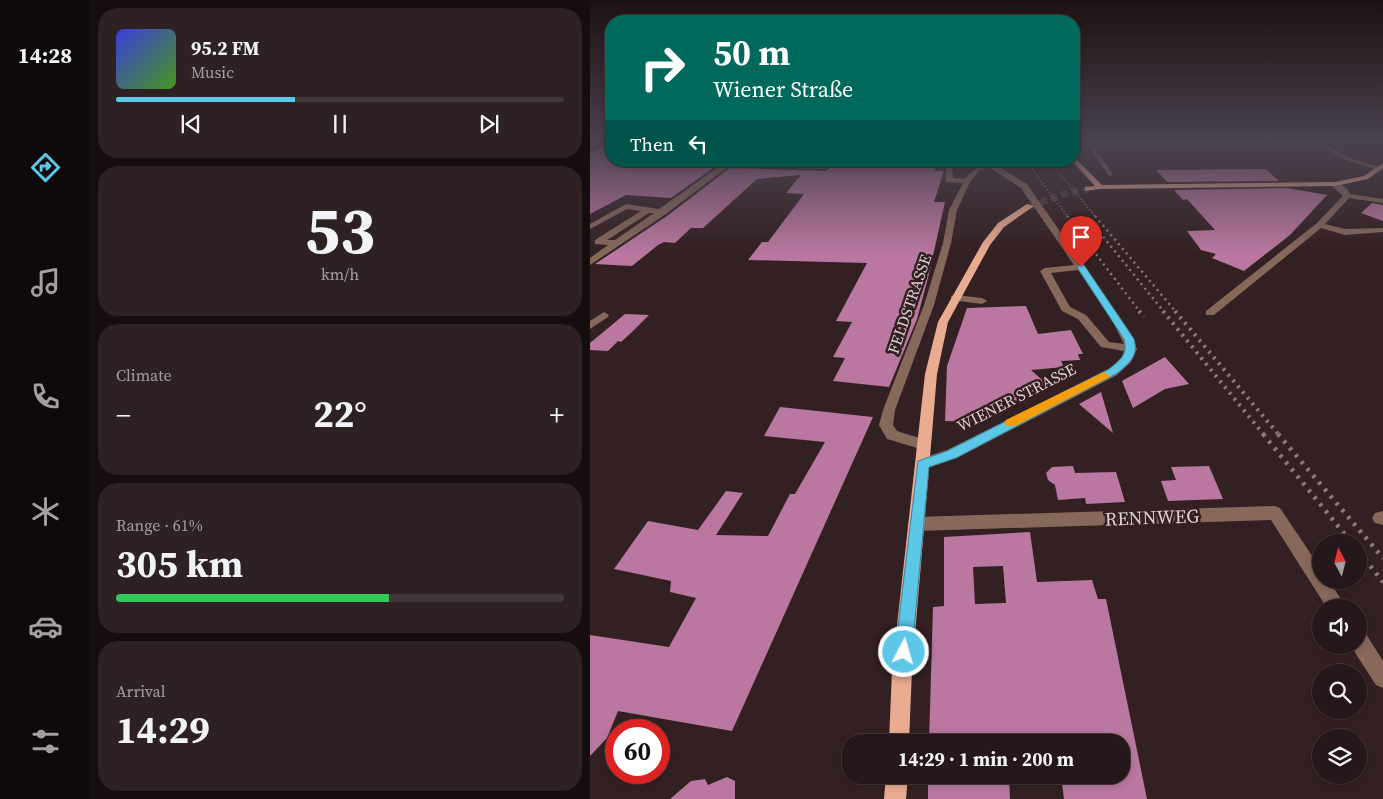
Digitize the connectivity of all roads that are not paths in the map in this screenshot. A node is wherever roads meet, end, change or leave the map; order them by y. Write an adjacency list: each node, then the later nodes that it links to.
1 (706, 180): 14 (street)
2 (954, 180): 6 (street)
3 (1015, 180): 22 (street)
4 (1094, 180): 8 (main road)
5 (1354, 180): 7 (main road)
6 (967, 181): 29 (street, FELDSTRASSE)
7 (1335, 184): 8 (main road); 10 (street)
8 (1100, 187): 9 (main road)
9 (1088, 189)
10 (1347, 196): 11 (street); 16 (street)
11 (1383, 201)
12 (1030, 206): 23 (main road)
13 (648, 210): 14 (street); 17 (street); 19 (street)
14 (663, 212): 20 (street)
15 (1383, 223): 16 (street)
16 (1323, 226): 18 (street); 25 (street)
17 (590, 227)
18 (1383, 230)
19 (594, 242): 20 (street)
20 (617, 244): 21 (street)
21 (590, 262)
22 (1081, 267): 28 (street); 28 (street)
23 (955, 298): 24 (street); 29 (main road)
24 (982, 301)
25 (1210, 313)
26 (604, 315): 27 (street)
27 (590, 326)
28 (1131, 348): 30 (street, WIENER STRASSE)
29 (924, 445): 30 (main road)
30 (922, 464): 31 (main road)
31 (916, 524): 32 (street, RENNWEG); 35 (main road)
32 (1331, 599)
33 (1367, 653): 34 (street)
34 (1383, 678)
35 (898, 734)
36 (896, 784): 37 (main road)
37 (895, 799)

